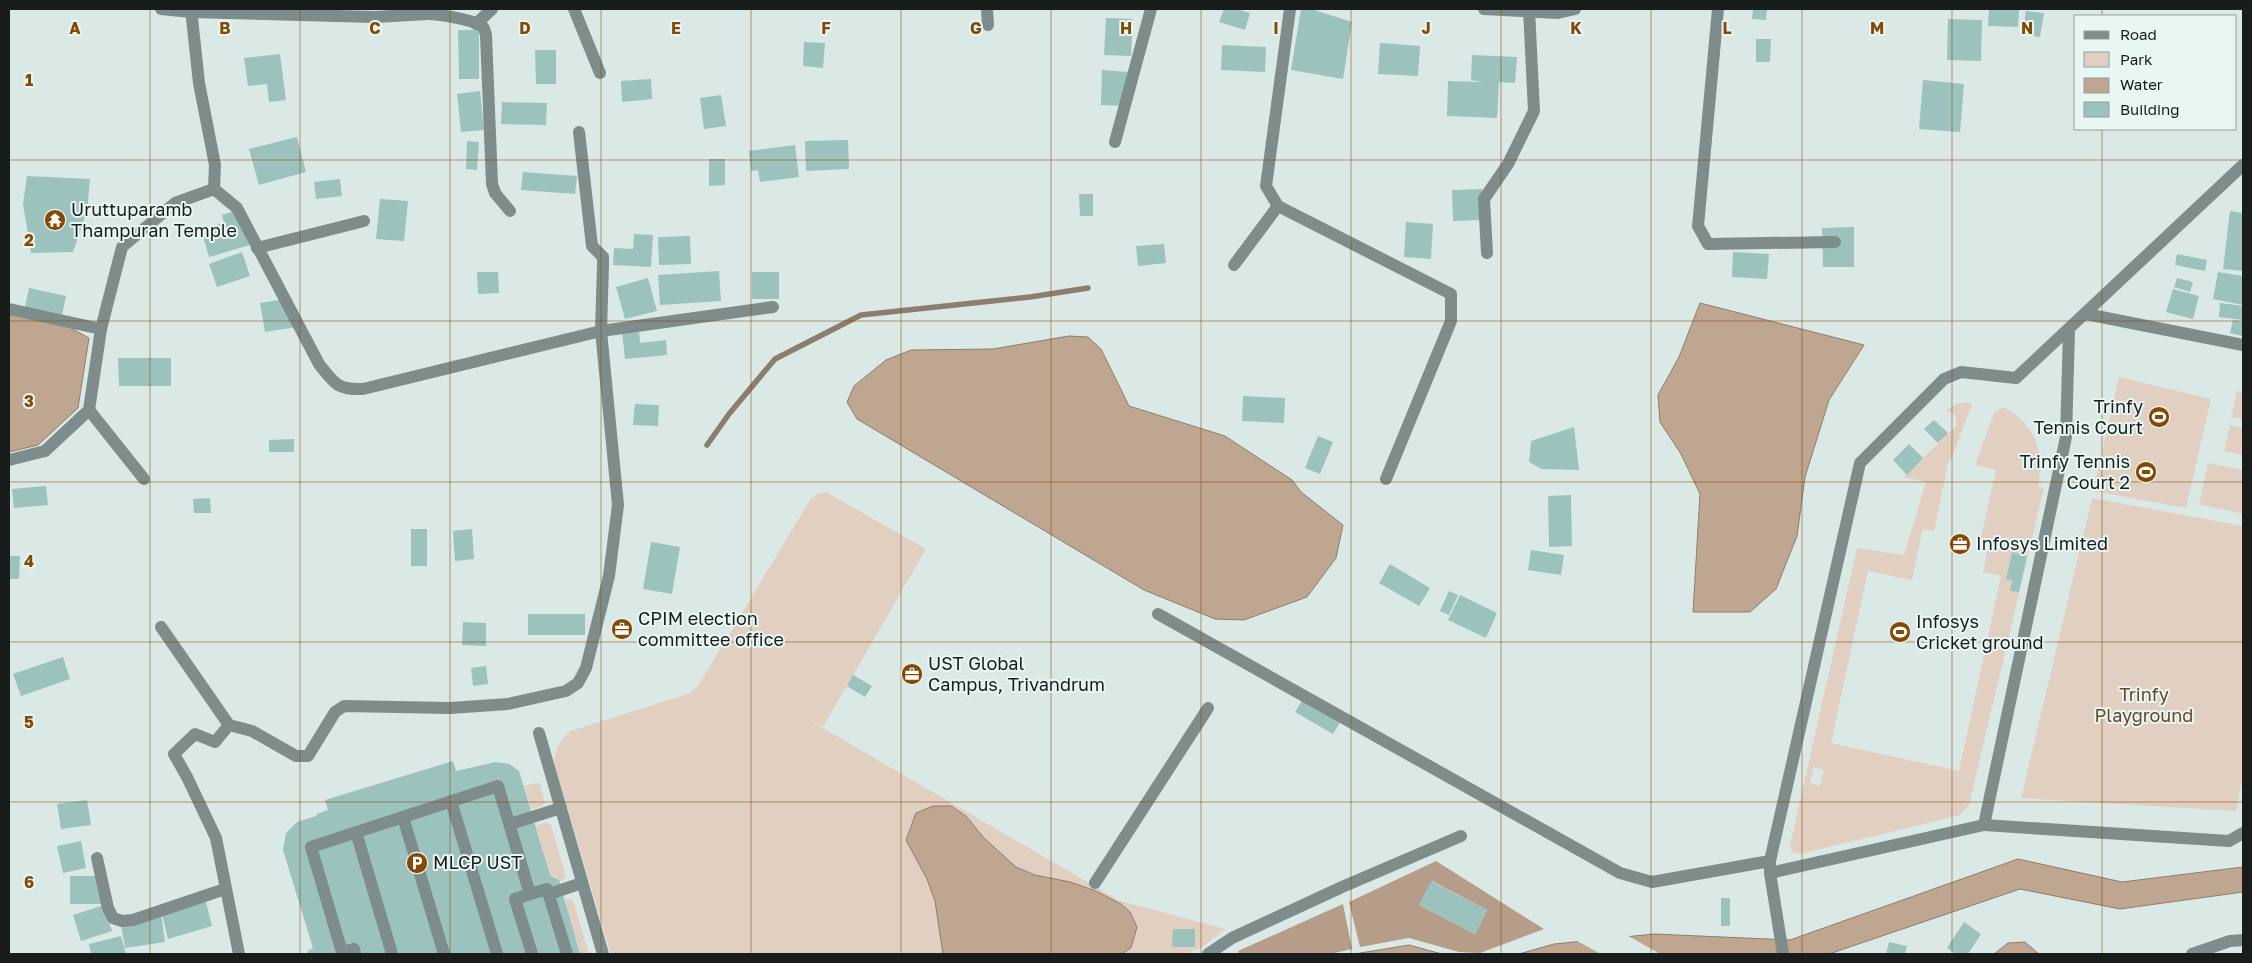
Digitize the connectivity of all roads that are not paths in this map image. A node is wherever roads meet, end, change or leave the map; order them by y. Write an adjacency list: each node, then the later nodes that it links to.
1 (161, 9): 11 (street)
2 (492, 9): 14 (street)
3 (574, 9): 16 (street)
4 (987, 9): 15 (street)
5 (1151, 9): 18 (street)
6 (1290, 9): 21 (street)
7 (1484, 9): 10 (street)
8 (1575, 9): 10 (street)
9 (1718, 9): 24 (street)
10 (1529, 10): 26 (street)
11 (191, 11): 13 (street); 20 (street)
12 (430, 11): 13 (street); 14 (street)
13 (375, 13)
14 (476, 24): 22 (street)
15 (988, 25)
16 (600, 73)
17 (579, 132): 33 (street)
18 (1115, 142)
19 (2243, 165): 30 (street)
20 (214, 189): 25 (street); 31 (street)
21 (1278, 206): 27 (street); 38 (street)
22 (510, 211)
23 (364, 221): 25 (street)
24 (1835, 242)
25 (257, 248): 33 (street)
26 (1487, 253)
27 (1234, 265)
28 (773, 307): 33 (street)
29 (9, 309): 31 (street)
30 (2086, 314): 32 (street); 34 (street)
31 (100, 329): 35 (street)
32 (2069, 330): 48 (street); 53 (street)
33 (601, 331): 42 (street)
34 (2243, 345)
35 (89, 410): 36 (street); 37 (street)
36 (9, 460)
37 (144, 479)
38 (1386, 479)
39 (1158, 614): 53 (street)
40 (161, 627): 42 (street)
41 (1208, 708): 55 (street)
42 (229, 725): 56 (street)
43 (539, 733): 45 (street)
44 (451, 802): 46 (street); 47 (street); 65 (street)
45 (561, 808): 47 (street); 54 (street)
46 (403, 817): 49 (street); 64 (street)
47 (510, 824): 57 (street)
48 (1984, 825): 50 (street); 53 (street)
49 (356, 832): 60 (street); 63 (street)
50 (2243, 833)
51 (1461, 836): 69 (street)
52 (97, 858): 56 (street)
53 (1770, 867): 70 (street)
54 (582, 883): 58 (street); 68 (street)
55 (1095, 883)
56 (225, 889): 61 (street)
57 (530, 894): 58 (street); 66 (street)
58 (549, 894): 67 (street)
59 (2243, 940): 71 (street)
60 (338, 953): 62 (street)
61 (239, 954)
62 (356, 954)
63 (392, 954)
64 (444, 954)
65 (497, 954)
66 (532, 954)
67 (567, 954)
68 (603, 954)
69 (1208, 954)
70 (1784, 954)
71 (2192, 954)

